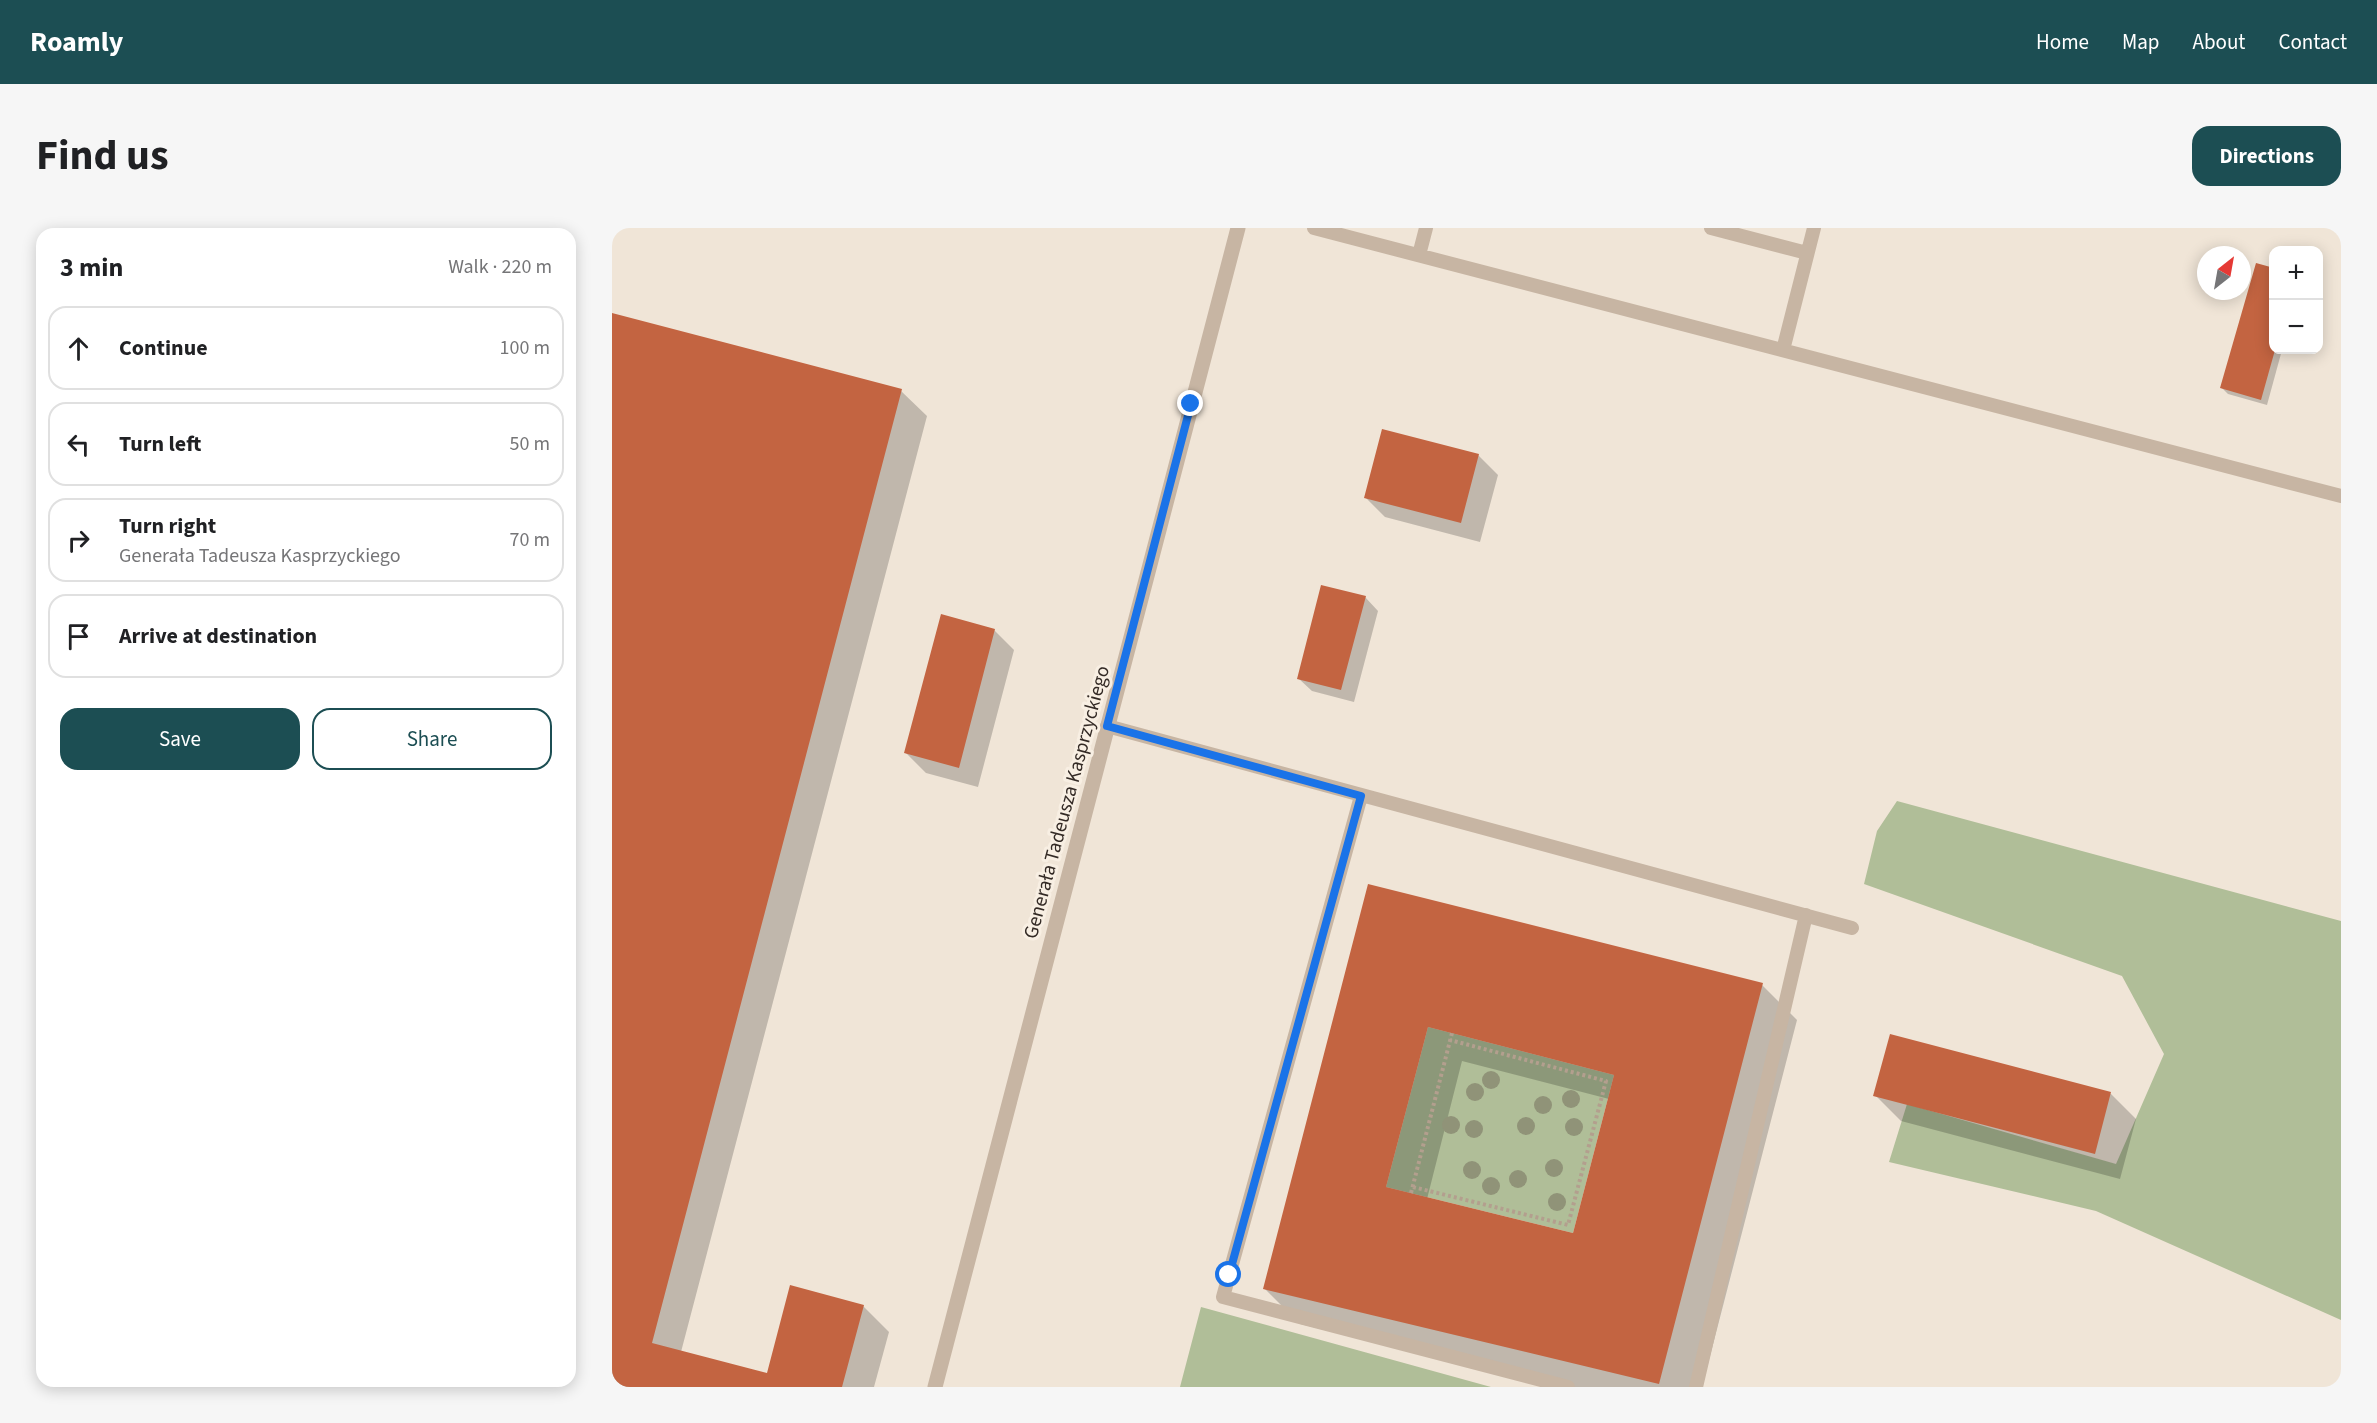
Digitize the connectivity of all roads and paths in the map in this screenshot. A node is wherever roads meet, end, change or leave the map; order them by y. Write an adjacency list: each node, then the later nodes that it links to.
1 (1238, 228): 10 (street, Generała Tadeusza Kasprzyckiego)
2 (1314, 228): 7 (lane)
3 (1426, 228): 7 (lane)
4 (1711, 228): 6 (lane)
5 (1814, 228): 6 (lane)
6 (1807, 253): 8 (lane)
7 (1419, 255): 8 (lane)
8 (1783, 350): 9 (lane)
9 (2341, 496)
10 (1107, 726): 11 (lane); 18 (street, Generała Tadeusza Kasprzyckiego)
11 (1361, 796): 12 (lane); 19 (lane)
12 (1806, 915): 13 (lane); 20 (lane)
13 (1852, 928)
14 (1452, 1033): 15 (path)
15 (1450, 1040): 16 (path); 16 (path)
16 (1413, 1186): 17 (path)
17 (1411, 1193)
18 (935, 1387)
19 (1568, 1387)
20 (1696, 1387)

